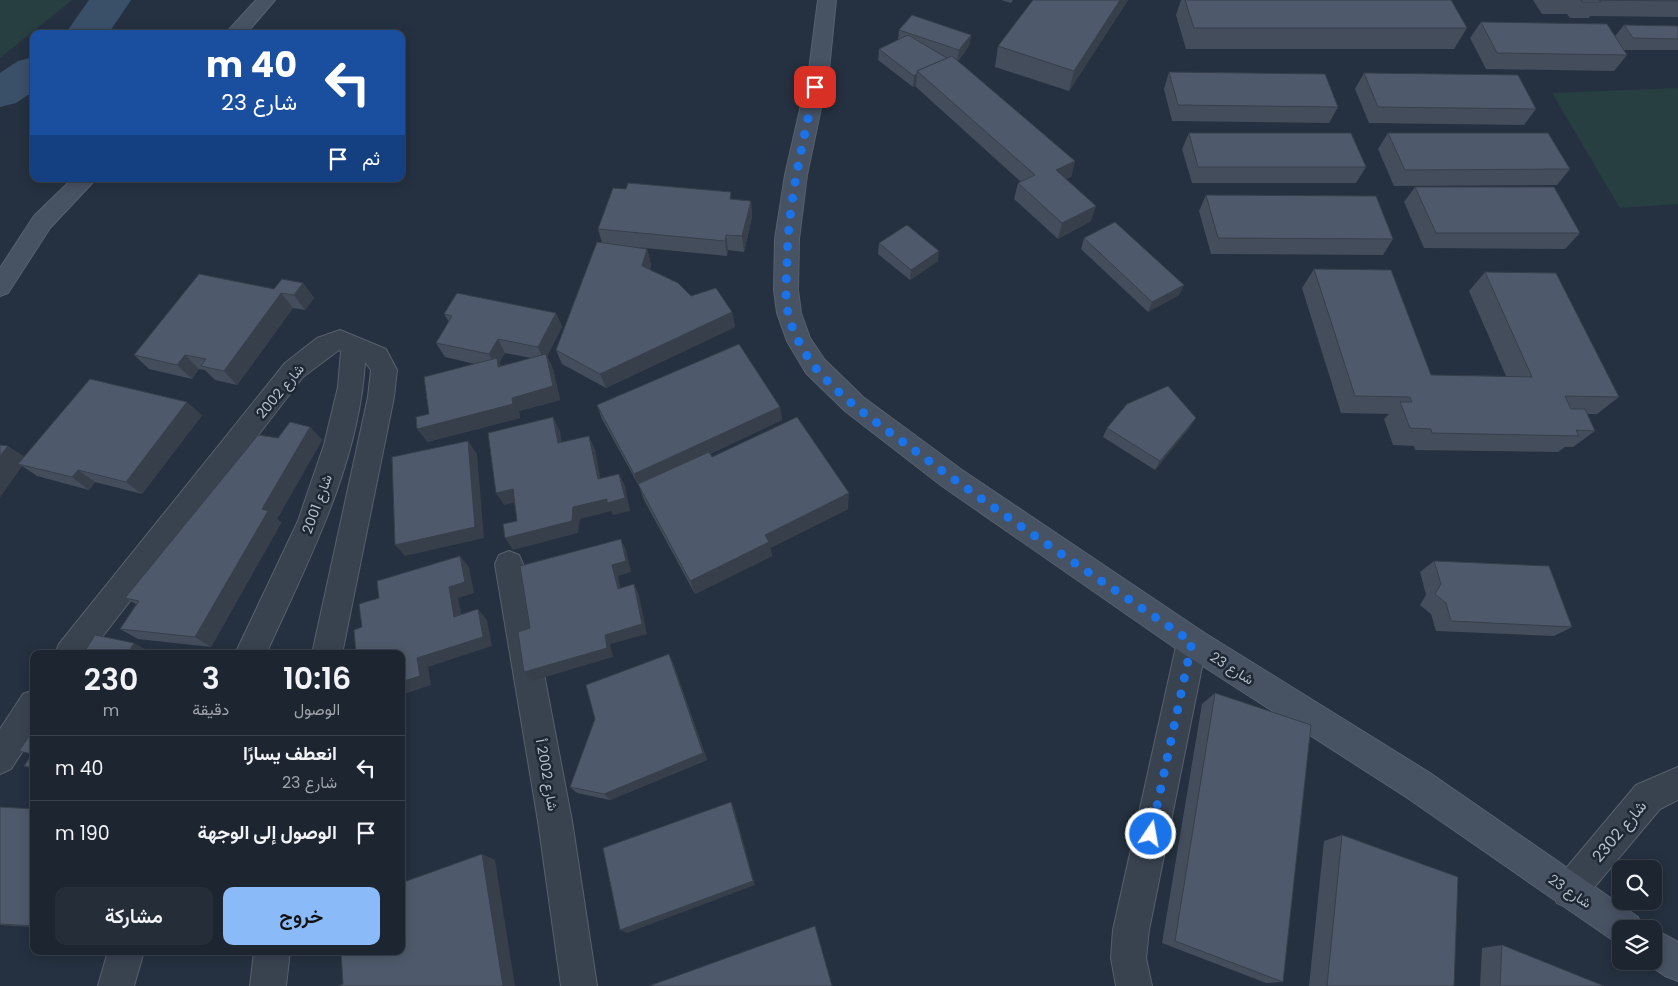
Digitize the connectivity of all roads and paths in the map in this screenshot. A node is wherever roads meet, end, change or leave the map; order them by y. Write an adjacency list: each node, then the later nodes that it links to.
1 (266, 0): 3 (street)
2 (827, 0): 8 (street, شارع 23)
3 (239, 30)
4 (81, 182): 5 (street)
5 (0, 287)
6 (354, 345): 9 (street, شارع 2002); 10 (street, شارع 2001); 11 (street, شارع 2002)
7 (509, 564): 23 (street, شارع 2002 أ)
8 (1192, 642): 15 (street, شارع 23); 24 (street)
9 (73, 650)
10 (252, 650)
11 (328, 650)
12 (30, 712): 13 (street)
13 (0, 758)
14 (1678, 783): 15 (street, شارع 2302)
15 (1570, 891): 16 (street, شارع 23)
16 (1613, 920)
17 (1662, 952): 20 (street)
18 (125, 955): 21 (street)
19 (272, 955): 22 (street)
20 (1678, 963)
21 (116, 986)
22 (268, 986)
23 (579, 986)
24 (1134, 986)

